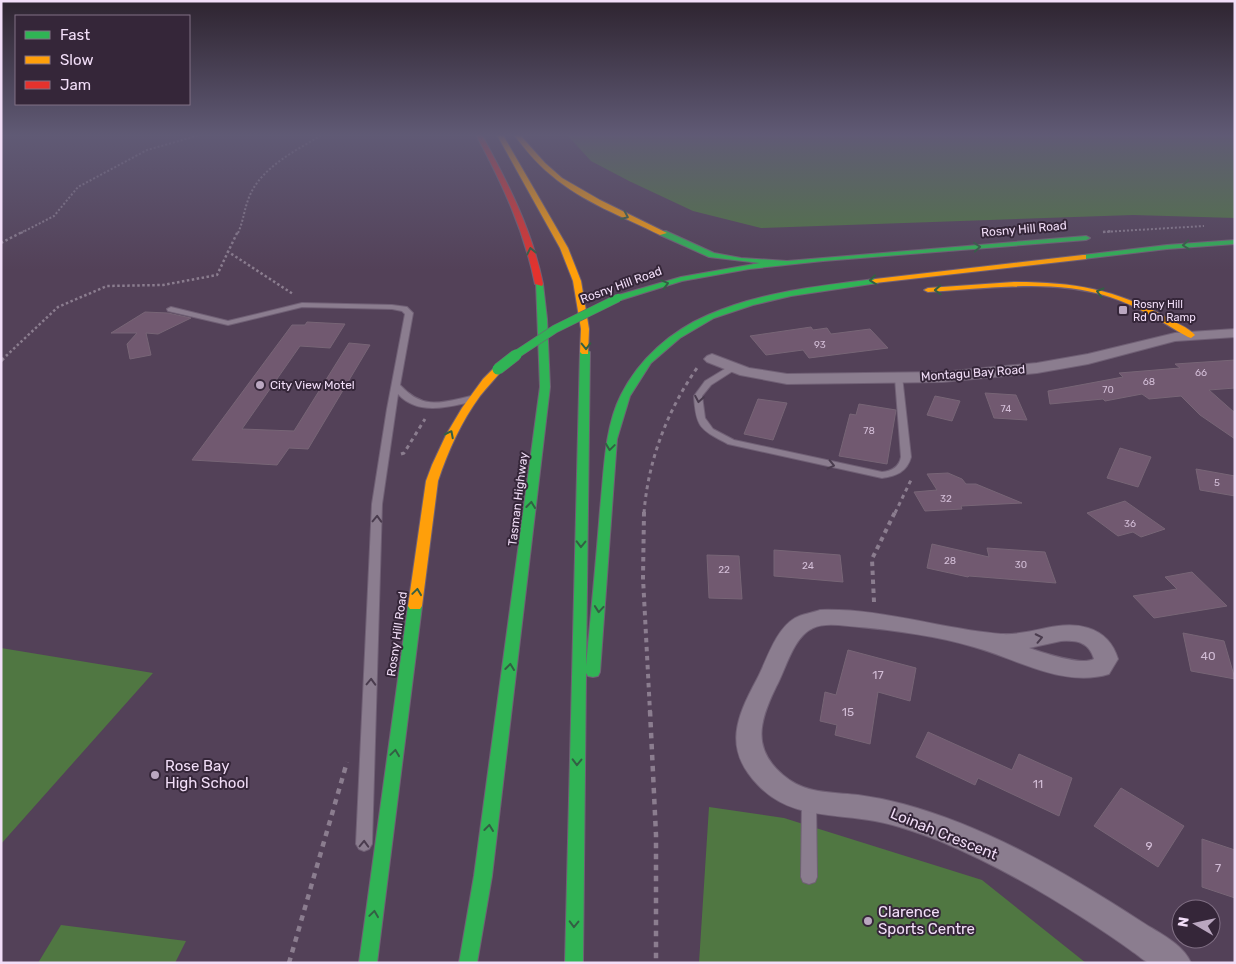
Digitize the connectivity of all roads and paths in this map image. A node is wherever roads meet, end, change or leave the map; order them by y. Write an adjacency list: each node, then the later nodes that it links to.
1 (91, 180): 8 (path)
2 (259, 180): 9 (path)
3 (502, 180): 31 (main road, Tasman Highway, one-way to 3)
4 (525, 180): 27 (main road, one-way to 27)
5 (562, 180): 10 (main road, one-way to 10)
6 (1102, 236): 10 (main road, Rosny Hill Road, one-way to 6)
7 (1235, 242): 23 (main road, one-way to 23)
8 (1, 244)
9 (227, 251): 13 (path); 18 (path)
10 (789, 263): 22 (main road, Rosny Hill Road, one-way to 10, bridge)
11 (920, 291): 16 (main road, one-way to 11)
12 (882, 292): 23 (main road)
13 (319, 304): 14 (lane); 21 (lane)
14 (171, 310)
15 (1235, 333): 16 (street, Montagu Bay Road)
16 (1191, 335): 20 (street, Montagu Bay Road)
17 (712, 359): 19 (street, Montagu Bay Road); 40 (path)
18 (1, 361)
19 (733, 368): 20 (street, Montagu Bay Road); 20 (lane, one-way to 20)
20 (899, 378)
21 (396, 386): 22 (lane); 30 (lane, one-way to 21)
22 (471, 399): 36 (main road, Rosny Hill Road, one-way to 22)
23 (622, 399): 27 (main road, one-way to 27)
24 (913, 477): 25 (path)
25 (875, 622): 26 (street, Loinah Crescent); 29 (street, Loinah Crescent)
26 (971, 637): 26 (street, Loinah Crescent, one-way to 26)
27 (578, 713): 39 (main road, one-way to 39)
28 (348, 756): 34 (path)
29 (809, 802): 32 (lane); 41 (street, Loinah Crescent)
30 (364, 853)
31 (483, 876): 37 (main road, Tasman Highway); 38 (main road, Tasman Highway)
32 (809, 877)
33 (362, 913): 35 (lane)
34 (289, 963)
35 (360, 963)
36 (368, 963)
37 (468, 963)
38 (477, 963)
39 (574, 963)
40 (656, 963)
41 (1175, 963)

